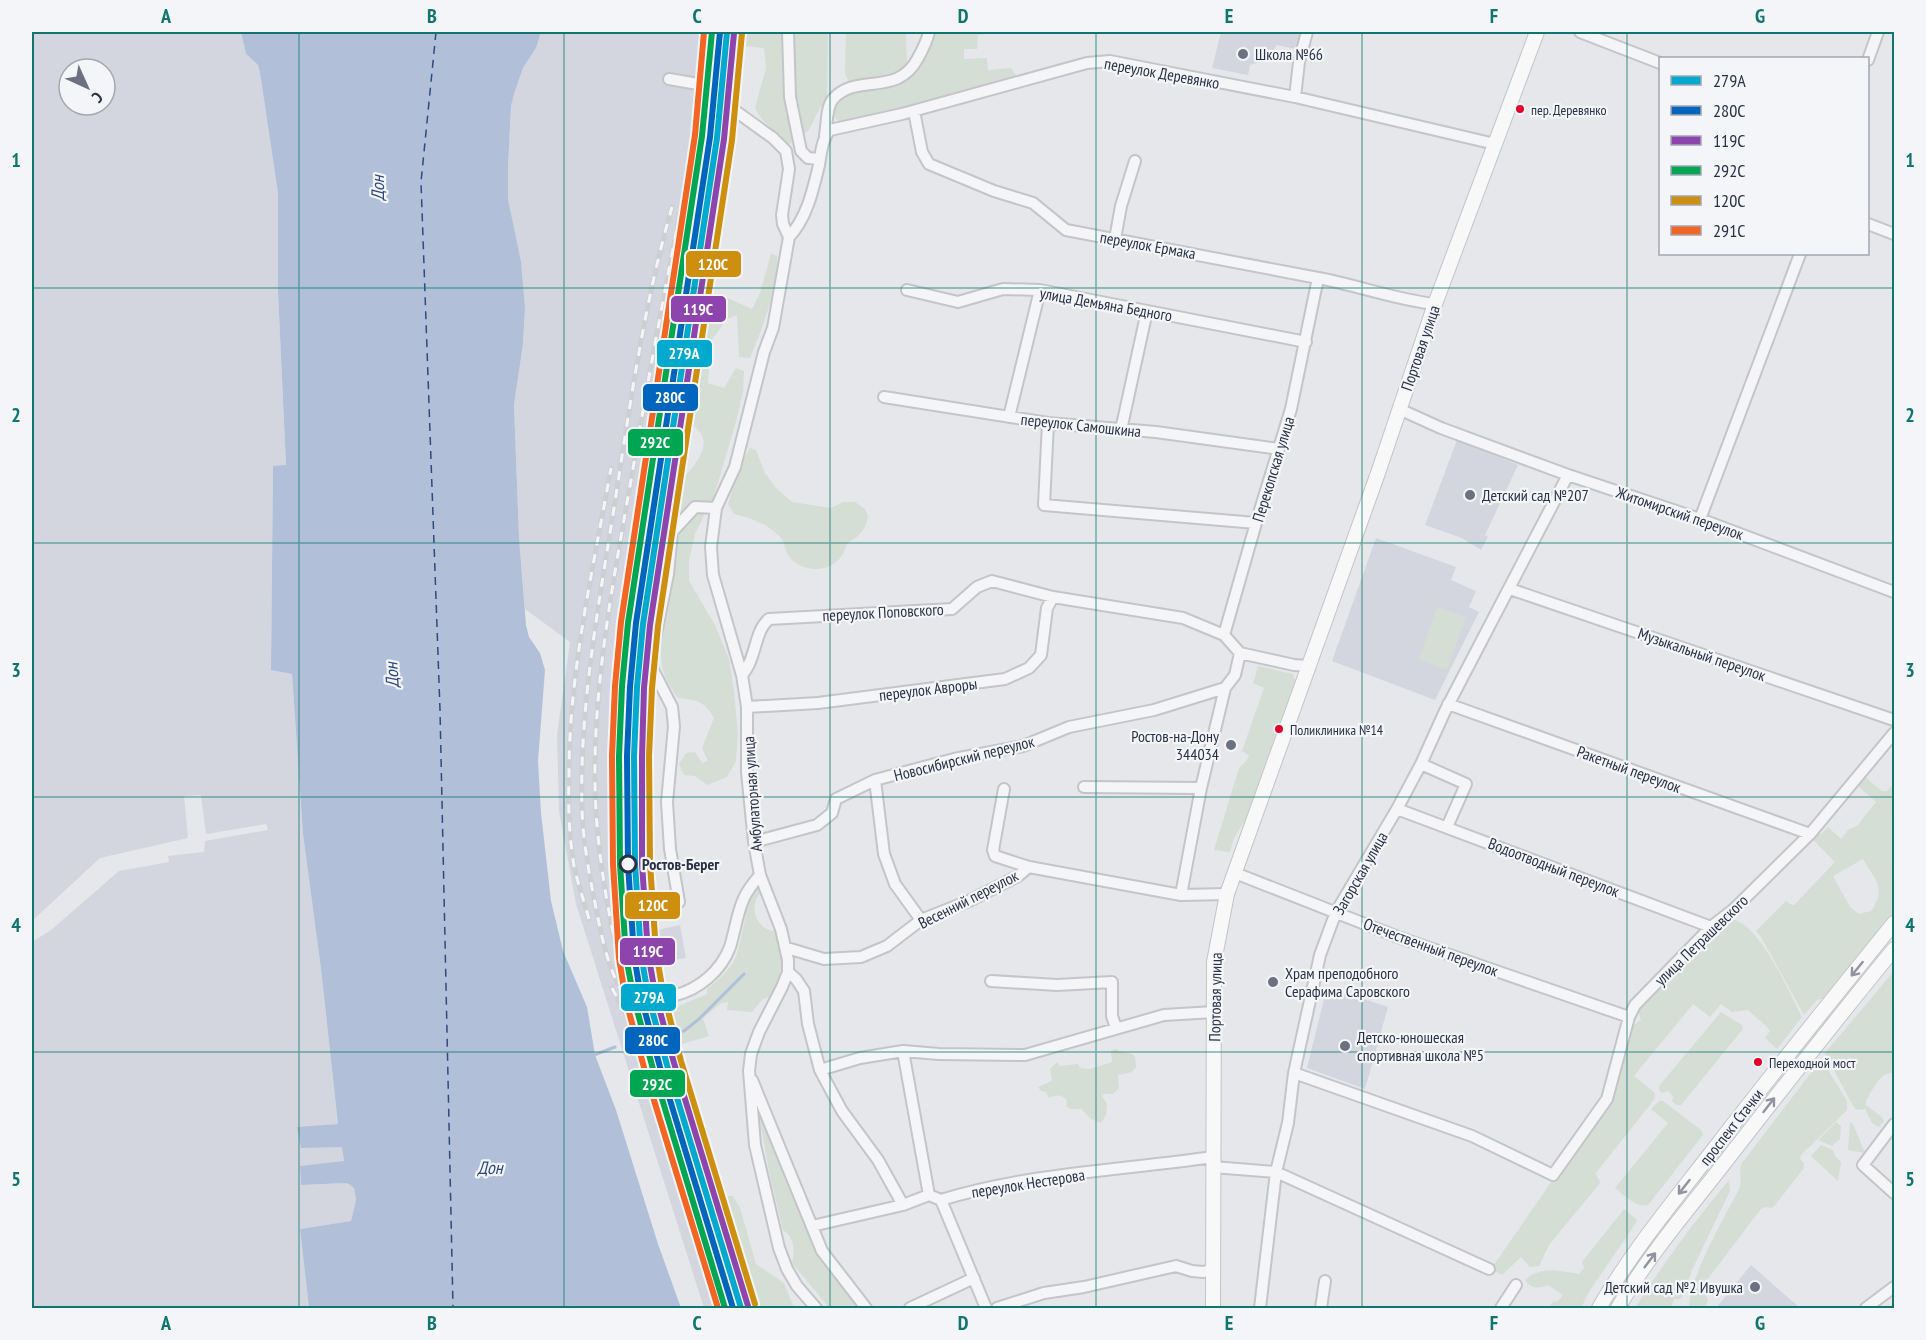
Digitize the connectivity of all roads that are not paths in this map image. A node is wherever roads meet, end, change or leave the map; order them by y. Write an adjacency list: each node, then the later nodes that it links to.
1 (788, 32): 14 (street)
2 (929, 32): 12 (street, Амбулаторная улица)
3 (1307, 32): 10 (street)
4 (1537, 32): 13 (main road, Портовая улица)
5 (1580, 32): 8 (street)
6 (1878, 32): 7 (street)
7 (1869, 57)
8 (1659, 63)
9 (669, 79): 18 (street, Амбулаторная улица)
10 (1295, 97): 11 (street, переулок Деревянко); 13 (street, переулок Деревянко)
11 (914, 111): 12 (street, переулок Деревянко); 19 (street, переулок Ермака)
12 (828, 133): 14 (street, Амбулаторная улица)
13 (1495, 144): 24 (main road, Портовая улица)
14 (820, 159): 18 (street, Амбулаторная улица)
15 (1135, 161): 19 (street)
16 (1869, 224): 17 (street)
17 (1894, 234)
18 (789, 237): 34 (street, Амбулаторная улица)
19 (1115, 239): 21 (street, переулок Ермака)
20 (1800, 255): 35 (street)
21 (1318, 278): 24 (street, переулок Ермака); 26 (street, Перекопская улица)
22 (907, 290): 23 (street, улица Демьяна Бедного)
23 (1040, 290): 25 (street, улица Демьяна Бедного); 29 (street)
24 (1435, 304): 28 (main road, Портовая улица)
25 (1147, 311): 26 (street, улица Демьяна Бедного); 31 (street)
26 (1306, 342): 32 (street, Перекопская улица)
27 (884, 397): 29 (street, переулок Самошкина)
28 (1398, 409): 33 (street, Житомирский переулок); 42 (main road, Портовая улица)
29 (1009, 417): 30 (street, переулок Самошкина)
30 (1048, 423): 31 (street, переулок Самошкина); 36 (street)
31 (1120, 430): 32 (street, переулок Самошкина)
32 (1280, 449): 36 (street, Перекопская улица)
33 (1568, 475): 35 (street, Житомирский переулок); 37 (street, Загорская улица)
34 (716, 508): 43 (street, Амбулаторная улица); 63 (street)
35 (1700, 519): 38 (street, Житомирский переулок)
36 (1256, 523): 40 (street, Перекопская улица)
37 (1510, 589): 45 (street, Загорская улица); 47 (street, Музыкальный переулок)
38 (1894, 592)
39 (1053, 597): 40 (street, переулок Поповского); 43 (street, переулок Поповского); 46 (street, переулок Авроры)
40 (1224, 635): 41 (street)
41 (1240, 653): 42 (street); 44 (street)
42 (1308, 666): 59 (main road, Портовая улица)
43 (742, 675): 46 (street, Амбулаторная улица)
44 (1225, 688): 50 (street, Новосибирский переулок); 52 (street)
45 (1448, 704): 49 (street, Загорская улица); 56 (street, Ракетный переулок)
46 (747, 707): 57 (street, Амбулаторная улица)
47 (1894, 720)
48 (1894, 733): 56 (street, улица Петрашевского)
49 (1421, 764): 54 (street, Загорская улица); 55 (street)
50 (875, 780): 57 (street, Новосибирский переулок); 65 (street)
51 (1084, 787): 52 (street)
52 (1201, 788): 62 (street)
53 (1004, 789): 58 (street)
54 (1397, 808): 55 (street, Водоотводный переулок); 64 (street, Загорская улица)
55 (1447, 827): 67 (street, Водоотводный переулок)
56 (1810, 834): 67 (street, улица Петрашевского)
57 (754, 842): 60 (street, Амбулаторная улица)
58 (1029, 867): 62 (street, Весенний переулок); 65 (street, Весенний переулок)
59 (1235, 873): 61 (main road, Портовая улица); 64 (street, Отечественный переулок)
60 (760, 875): 68 (street, Амбулаторная улица); 72 (street)
61 (1227, 894): 62 (street, Весенний переулок); 73 (main road, Портовая улица)
62 (1181, 895)
63 (679, 902)
64 (1336, 912): 74 (street, Отечественный переулок); 79 (street, Загорская улица)
65 (921, 920): 68 (street, Весенний переулок)
66 (1894, 923): 103 (main road, проспект Стачки, one-way to 103)
67 (1710, 927): 74 (street, улица Петрашевского)
68 (787, 948): 70 (street, Амбулаторная улица)
69 (1894, 949): 104 (main road, проспект Стачки, one-way to 69)
70 (788, 972): 77 (street); 78 (street, Амбулаторная улица)
71 (991, 981): 75 (street)
72 (676, 995)
73 (1214, 1012): 75 (street); 81 (main road, Портовая улица)
74 (1629, 1017): 79 (street, улица Петрашевского)
75 (1116, 1028): 76 (street)
76 (903, 1051): 77 (street); 84 (street)
77 (820, 1070): 86 (street)
78 (749, 1071): 87 (street); 94 (street, Амбулаторная улица)
79 (1294, 1073): 82 (street, Загорская улица)
80 (1894, 1124): 83 (street)
81 (1213, 1162): 82 (street, переулок Нестерова); 85 (street, переулок Нестерова); 89 (main road, Портовая улица)
82 (1276, 1172): 88 (street, переулок Нестерова); 100 (street, Загорская улица)
83 (1894, 1193)
84 (930, 1195): 85 (street); 86 (street)
85 (942, 1200): 90 (street)
86 (903, 1205): 87 (street)
87 (812, 1226): 95 (street)
88 (1489, 1269)
89 (1213, 1270): 98 (street); 99 (main road, Портовая улица)
90 (974, 1278): 96 (street); 97 (street)
91 (1325, 1281): 101 (street)
92 (1516, 1285): 102 (street)
93 (1894, 1287): 105 (street)
94 (816, 1308)
95 (866, 1308)
96 (910, 1308)
97 (987, 1308)
98 (997, 1308)
99 (1213, 1308)
100 (1260, 1308)
101 (1321, 1308)
102 (1501, 1308)
103 (1599, 1308)
104 (1618, 1308)
105 (1866, 1308)

